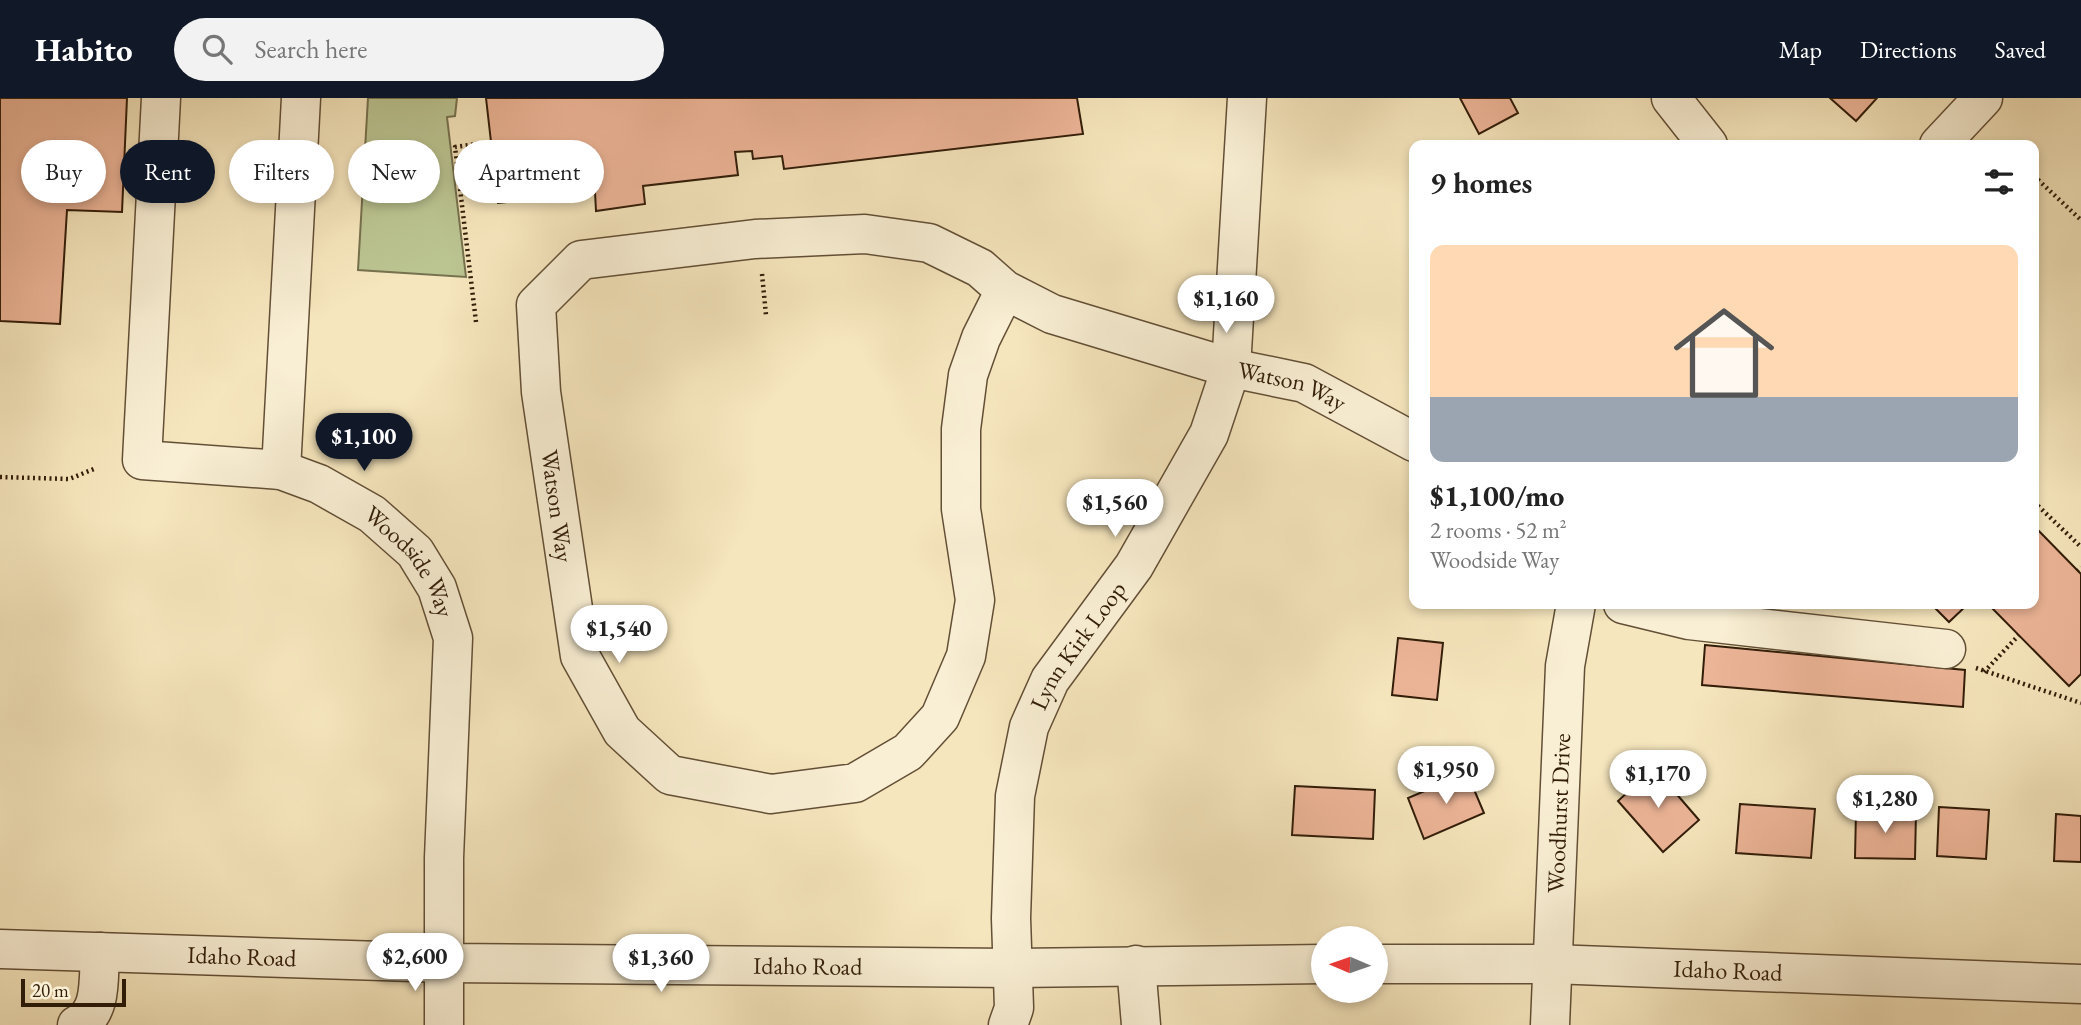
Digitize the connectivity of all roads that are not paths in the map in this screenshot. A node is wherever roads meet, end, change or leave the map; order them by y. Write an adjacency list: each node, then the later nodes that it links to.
1 (161, 98): 11 (street, Woodside Way)
2 (301, 98): 11 (street)
3 (1247, 98): 9 (street, Lynn Kirk Loop)
4 (1671, 98): 6 (street)
5 (1983, 98): 7 (street)
6 (1704, 140)
7 (1944, 140)
8 (1005, 289): 8 (street, Watson Way); 9 (street, Watson Way)
9 (1231, 368): 10 (street, Watson Way); 22 (street, Lynn Kirk Loop)
10 (1409, 439)
11 (281, 470): 17 (street, Woodside Way)
12 (1575, 609): 20 (street, Woodhurst Drive)
13 (1644, 609): 14 (street)
14 (1945, 649)
15 (0, 949): 16 (street, Idaho Road)
16 (100, 953): 17 (street, Idaho Road); 24 (street)
17 (446, 963): 22 (street, Idaho Road); 25 (street, Woodside Way)
18 (1311, 964): 21 (street, Idaho Road)
19 (1388, 964): 20 (street, Idaho Road)
20 (1552, 964): 23 (street, Idaho Road); 28 (street, Woodhurst Drive)
21 (1136, 965): 22 (street, Idaho Road); 27 (street)
22 (1011, 968): 26 (street, Lynn Kirk Loop)
23 (2081, 984)
24 (77, 1025)
25 (444, 1025)
26 (1008, 1025)
27 (1141, 1025)
28 (1550, 1025)

